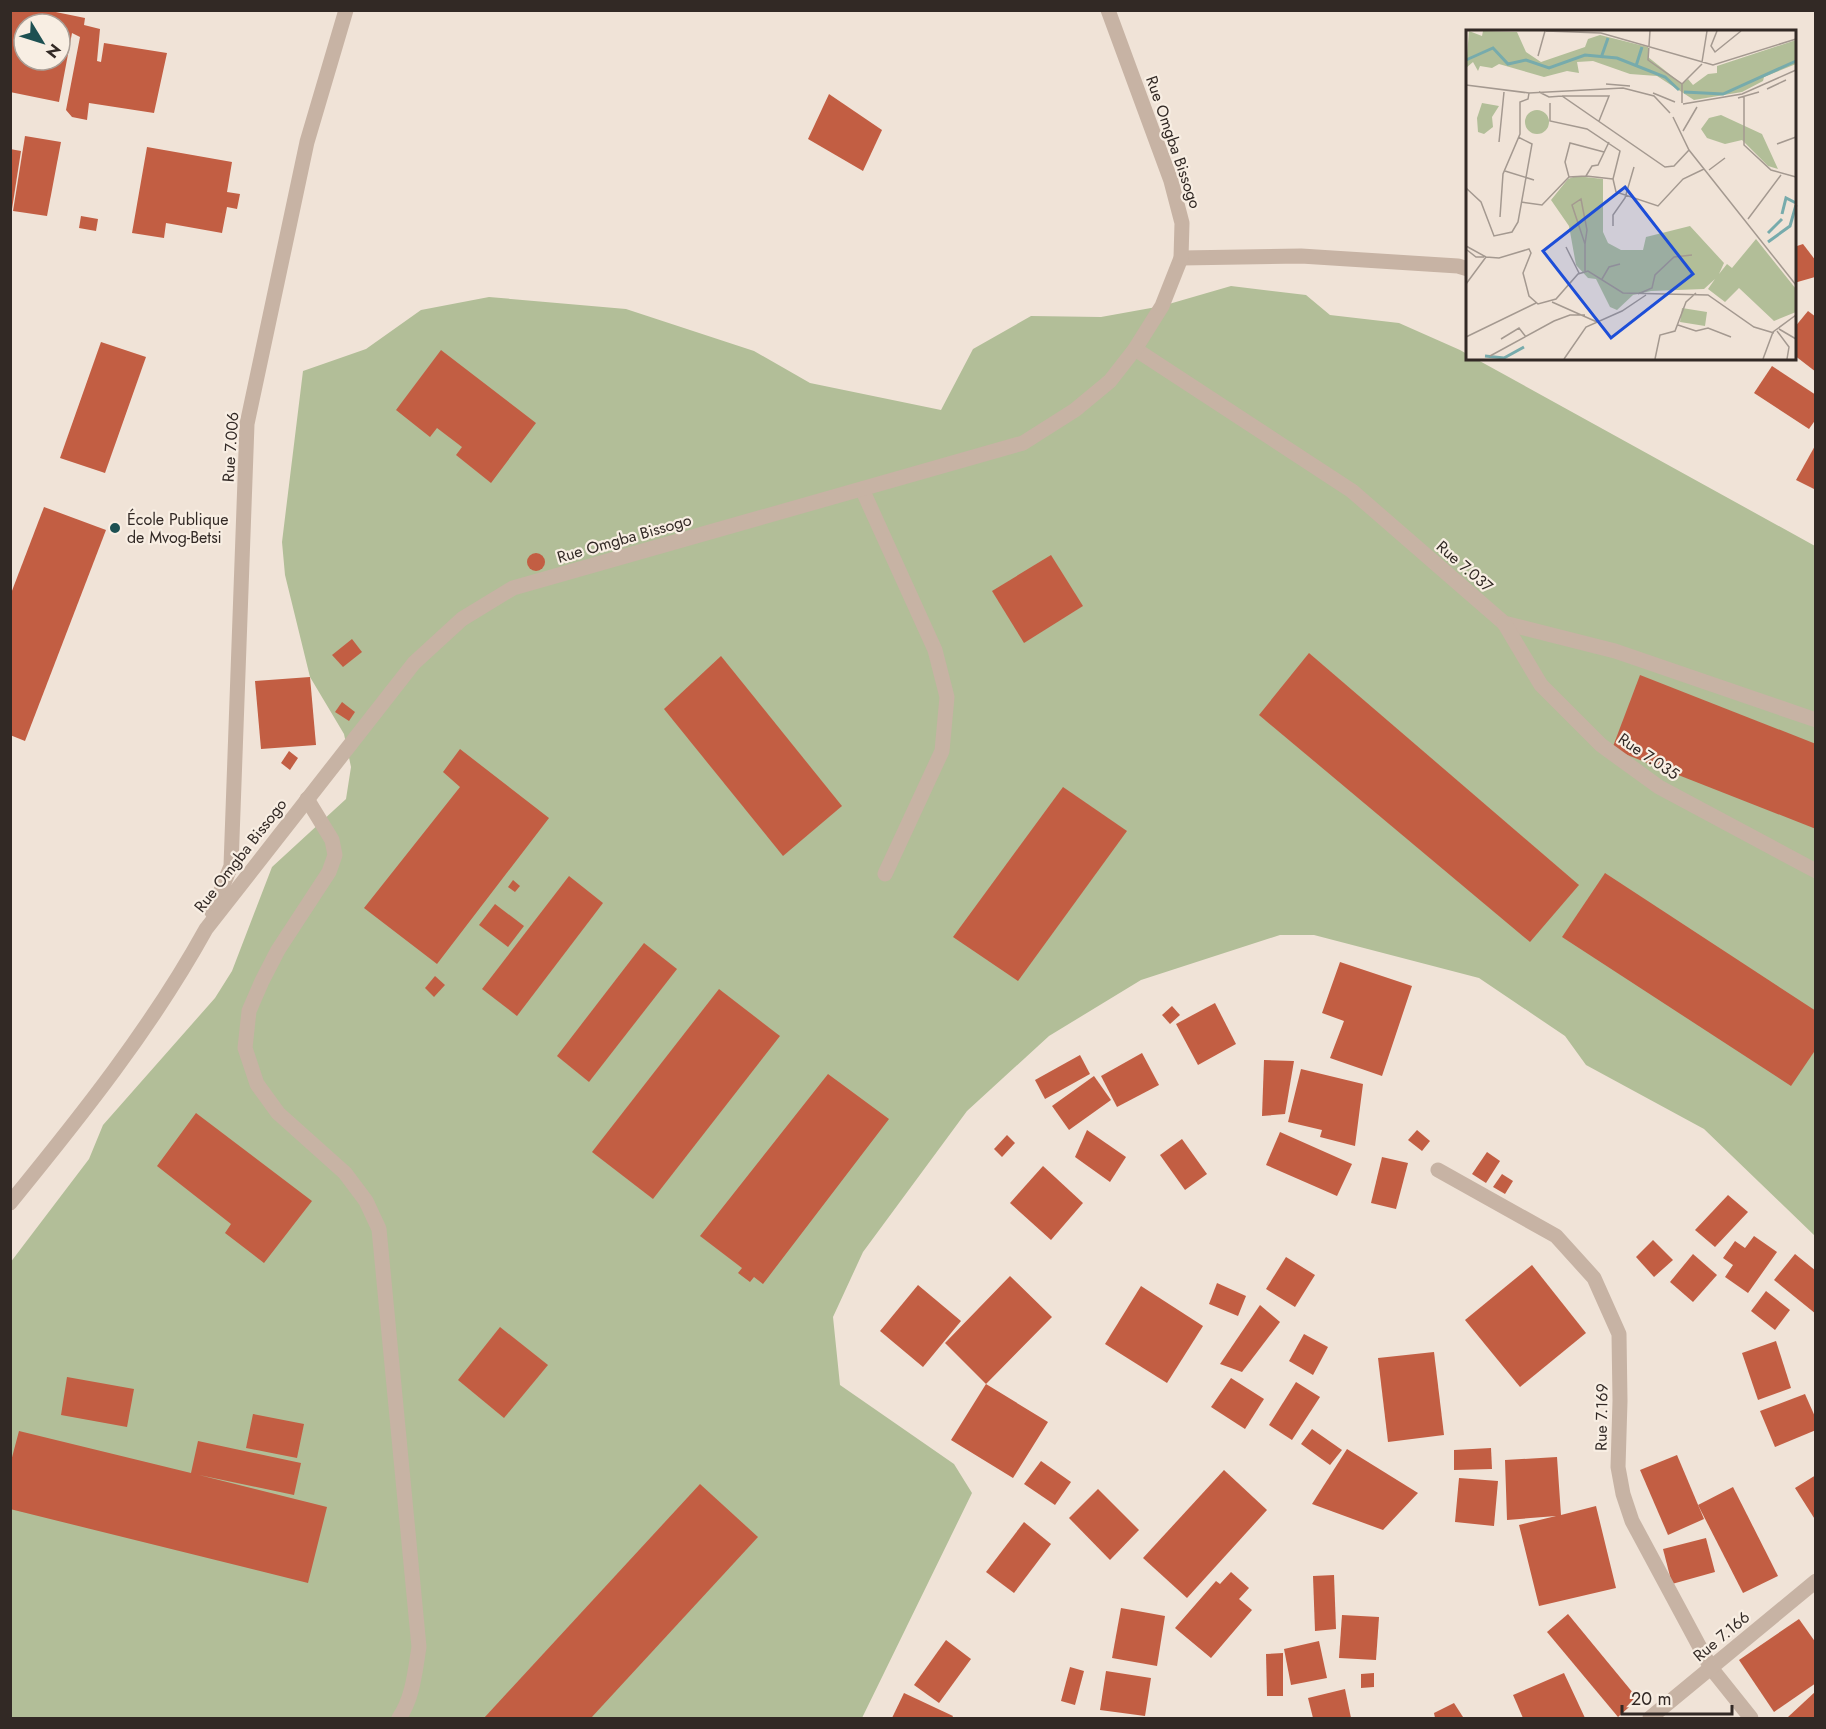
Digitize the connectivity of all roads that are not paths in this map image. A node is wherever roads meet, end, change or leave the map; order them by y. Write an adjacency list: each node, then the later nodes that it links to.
1 (346, 10): 12 (street, Rue 7.006)
2 (1108, 10): 3 (street, Rue Omgba Bissogo)
3 (1181, 258): 4 (street); 5 (street, Rue Omgba Bissogo)
4 (1466, 269)
5 (1135, 349): 6 (street, Rue Omgba Bissogo); 7 (street, Rue 7.037)
6 (862, 489): 9 (street, Rue Omgba Bissogo); 11 (street)
7 (1504, 623): 8 (street, Rue 7.037); 10 (street, Rue 7.035)
8 (1815, 720)
9 (307, 799): 12 (street, Rue Omgba Bissogo); 17 (street)
10 (1815, 871)
11 (885, 874)
12 (206, 929): 14 (street, Rue Omgba Bissogo)
13 (1438, 1170): 16 (street, Rue 7.169)
14 (10, 1203)
15 (1815, 1581): 16 (street, Rue 7.166)
16 (1711, 1668): 18 (street, Rue 7.166); 19 (street, Rue 7.169)
17 (399, 1719)
18 (1650, 1719)
19 (1751, 1719)

